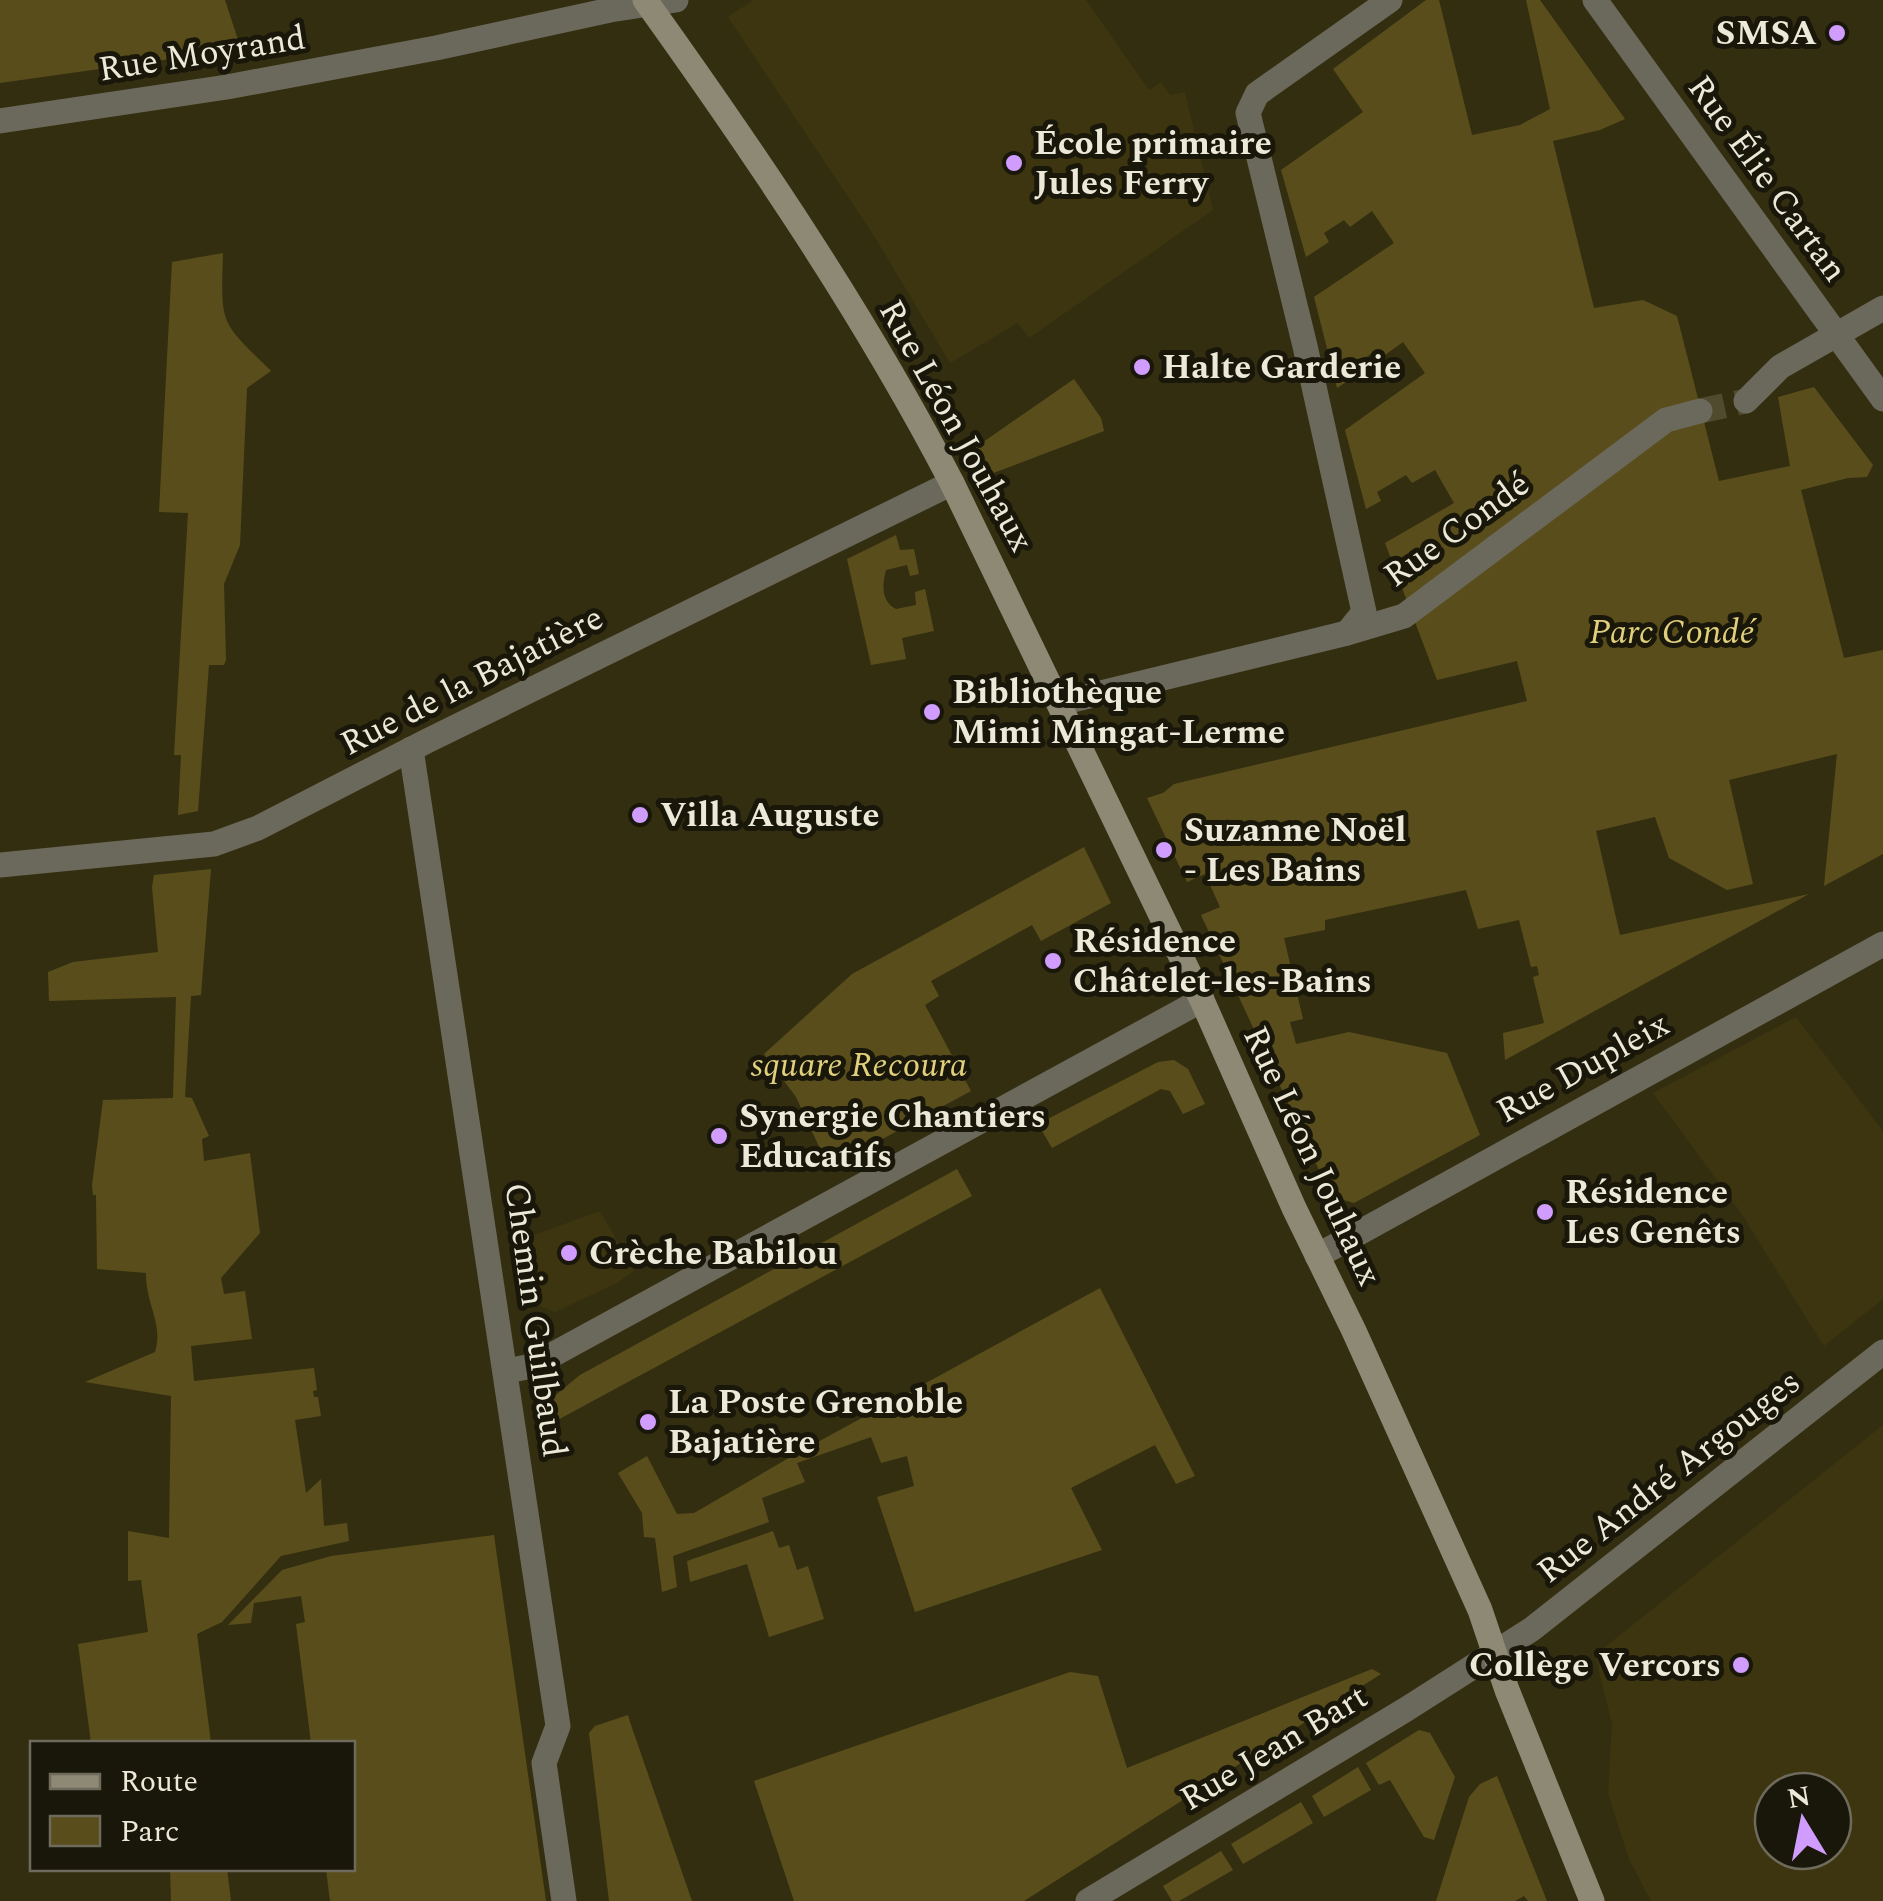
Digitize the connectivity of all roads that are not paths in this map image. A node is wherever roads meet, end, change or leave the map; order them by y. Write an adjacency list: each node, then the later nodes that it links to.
1 (676, 0): 4 (street, Rue Moyrand)
2 (1390, 0): 12 (street)
3 (1595, 0): 7 (street, Rue Élie Cartan)
4 (648, 3): 5 (street, Rue Moyrand); 11 (street, Rue Léon Jouhaux)
5 (0, 122)
6 (1883, 308): 7 (street)
7 (1836, 334): 8 (street); 9 (street, Rue Élie Cartan)
8 (1746, 400)
9 (1883, 400)
10 (1700, 412): 12 (street, Rue Condé)
11 (952, 483): 13 (street, Rue Léon Jouhaux); 14 (street, Rue de la Bajatière)
12 (1360, 630): 13 (street, Rue Condé)
13 (1060, 703): 17 (street, Rue Léon Jouhaux)
14 (412, 749): 15 (street, Rue de la Bajatière); 20 (street, Chemin Guilbaud)
15 (0, 865)
16 (1883, 944): 18 (street, Rue Dupleix)
17 (1202, 1000): 18 (street, Rue Léon Jouhaux); 20 (street)
18 (1317, 1256): 21 (street, Rue Léon Jouhaux)
19 (1883, 1352): 21 (street, Rue André Argouges)
20 (507, 1371): 22 (street, Chemin Guilbaud)
21 (1495, 1653): 23 (street, Rue Jean Bart); 24 (street, Rue Léon Jouhaux)
22 (564, 1901)
23 (1088, 1901)
24 (1592, 1901)

